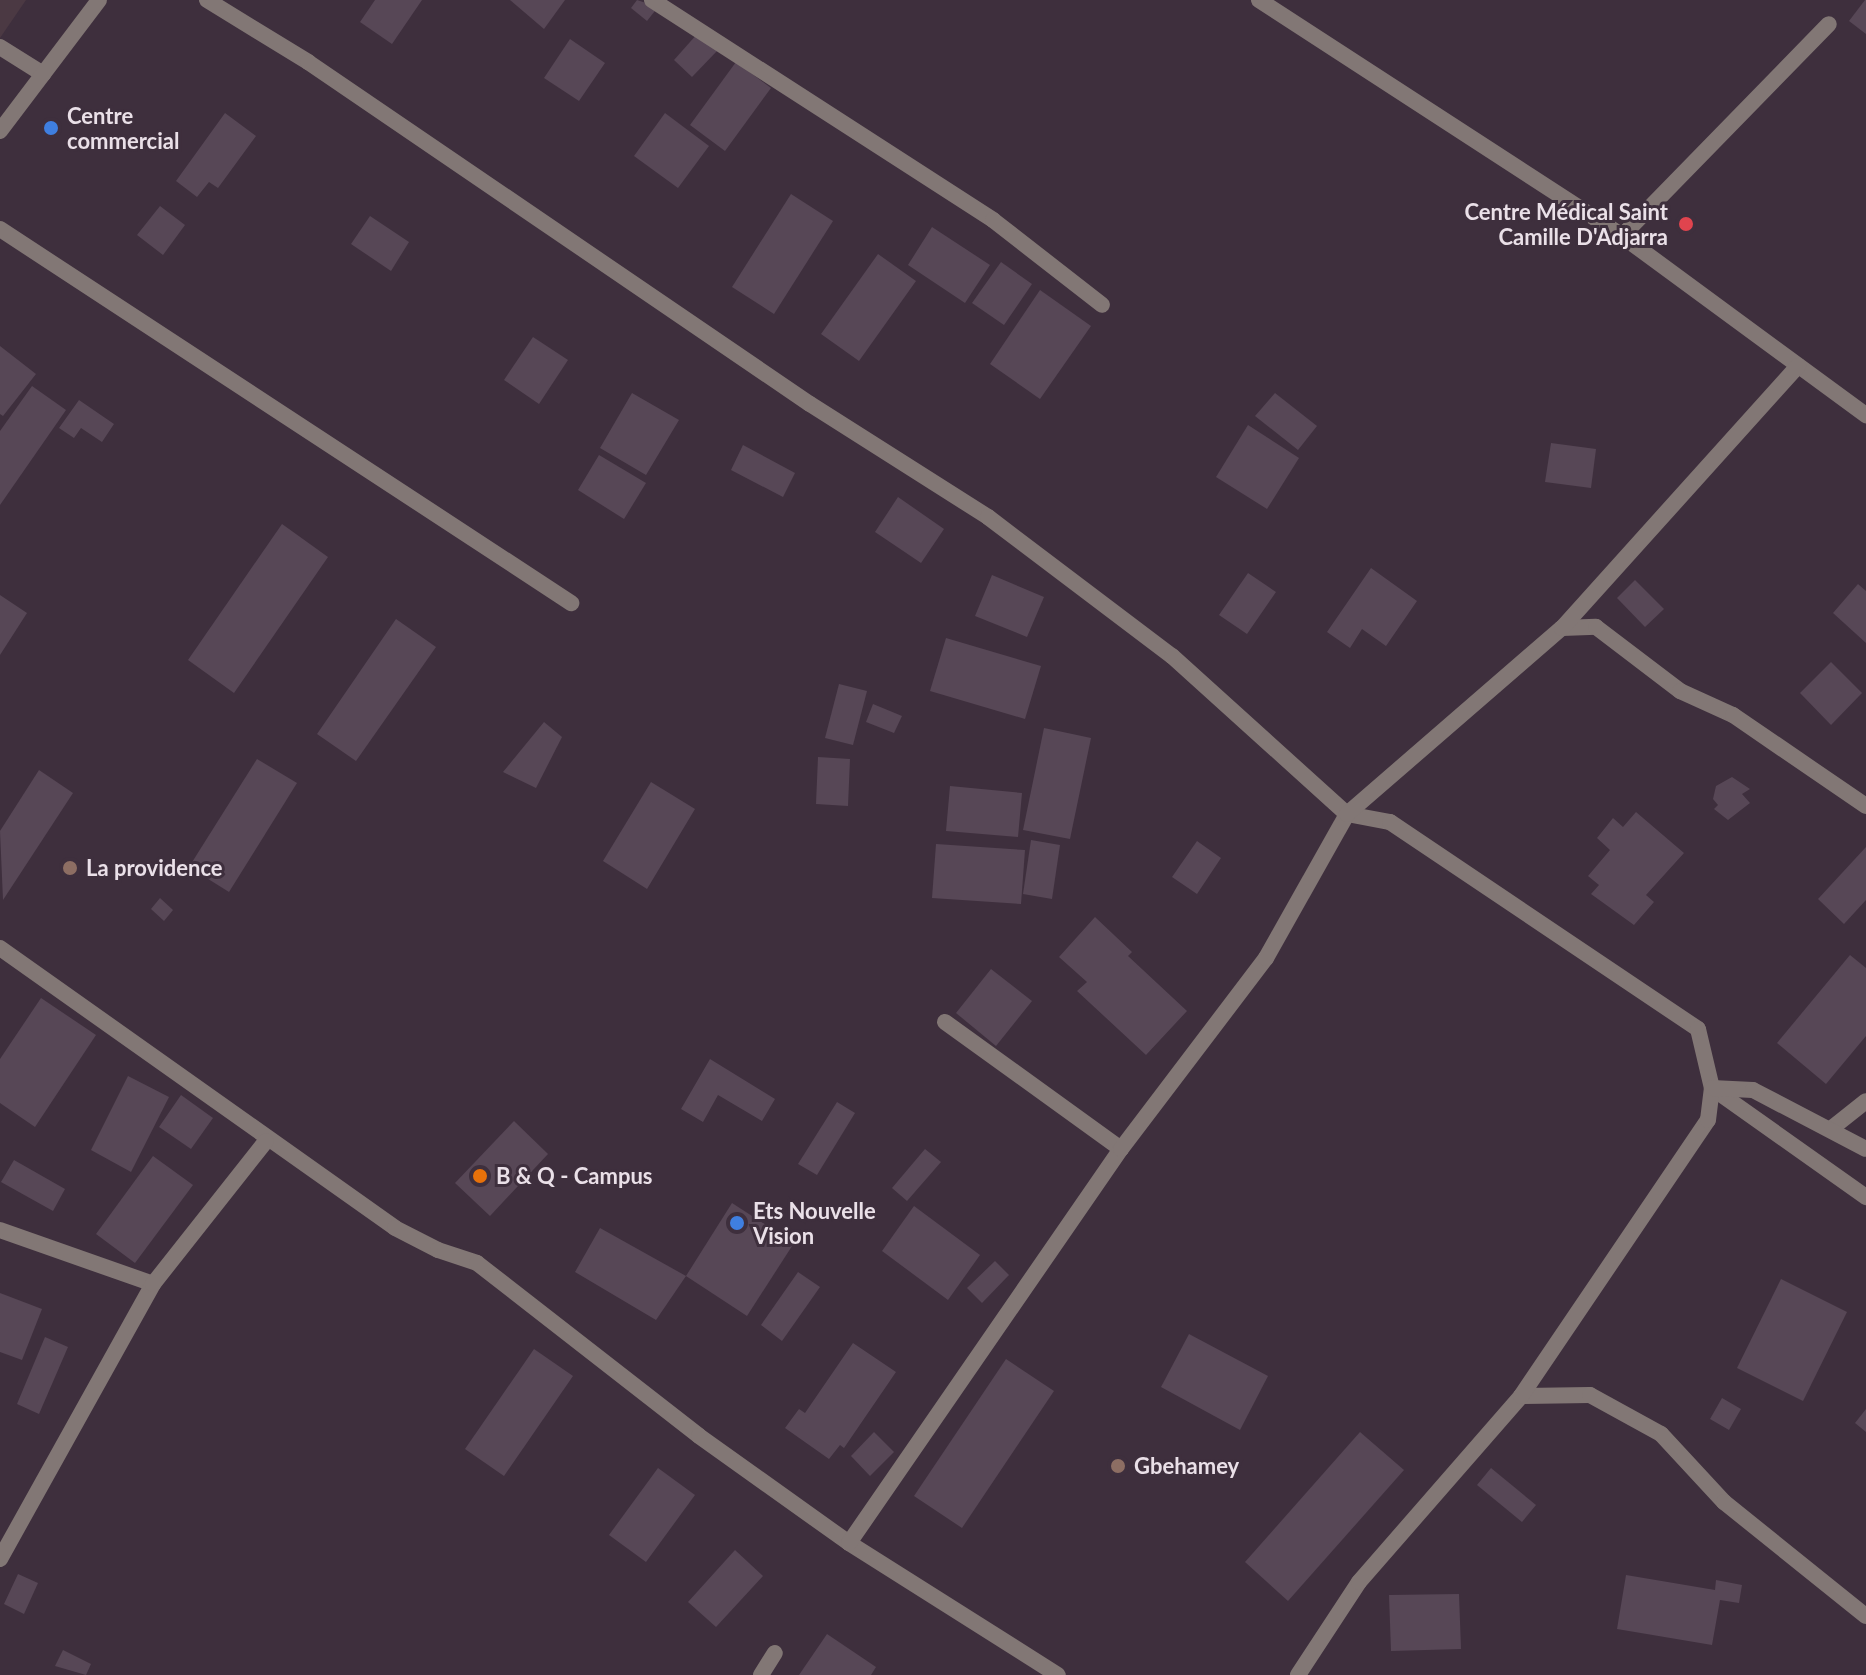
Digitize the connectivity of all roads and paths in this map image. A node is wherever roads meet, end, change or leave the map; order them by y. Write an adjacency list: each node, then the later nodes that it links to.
1 (99, 0): 7 (street)
2 (207, 0): 17 (street)
3 (652, 0): 11 (street)
4 (1259, 0): 10 (street)
5 (1829, 24): 10 (street)
6 (0, 47): 7 (street)
7 (43, 74): 8 (street)
8 (0, 131)
9 (0, 229): 14 (street)
10 (1622, 236): 12 (street)
11 (1102, 305)
12 (1798, 366): 13 (street); 15 (street)
13 (1866, 415)
14 (571, 603)
15 (1562, 628): 16 (street); 17 (street)
16 (1866, 806)
17 (1347, 814): 20 (street); 24 (street)
18 (0, 948): 23 (street)
19 (945, 1022): 24 (street)
20 (1712, 1088): 22 (street); 26 (street); 29 (street)
21 (1866, 1101): 22 (street)
22 (1832, 1128): 25 (street)
23 (266, 1141): 28 (street); 30 (street)
24 (1121, 1149): 30 (street)
25 (1866, 1149)
26 (1866, 1197)
27 (0, 1230): 28 (street)
28 (153, 1284): 31 (street)
29 (1521, 1396): 32 (street); 36 (street)
30 (849, 1543): 35 (street)
31 (0, 1559)
32 (1866, 1616)
33 (775, 1653): 34 (street)
34 (761, 1675)
35 (1058, 1675)
36 (1298, 1675)

